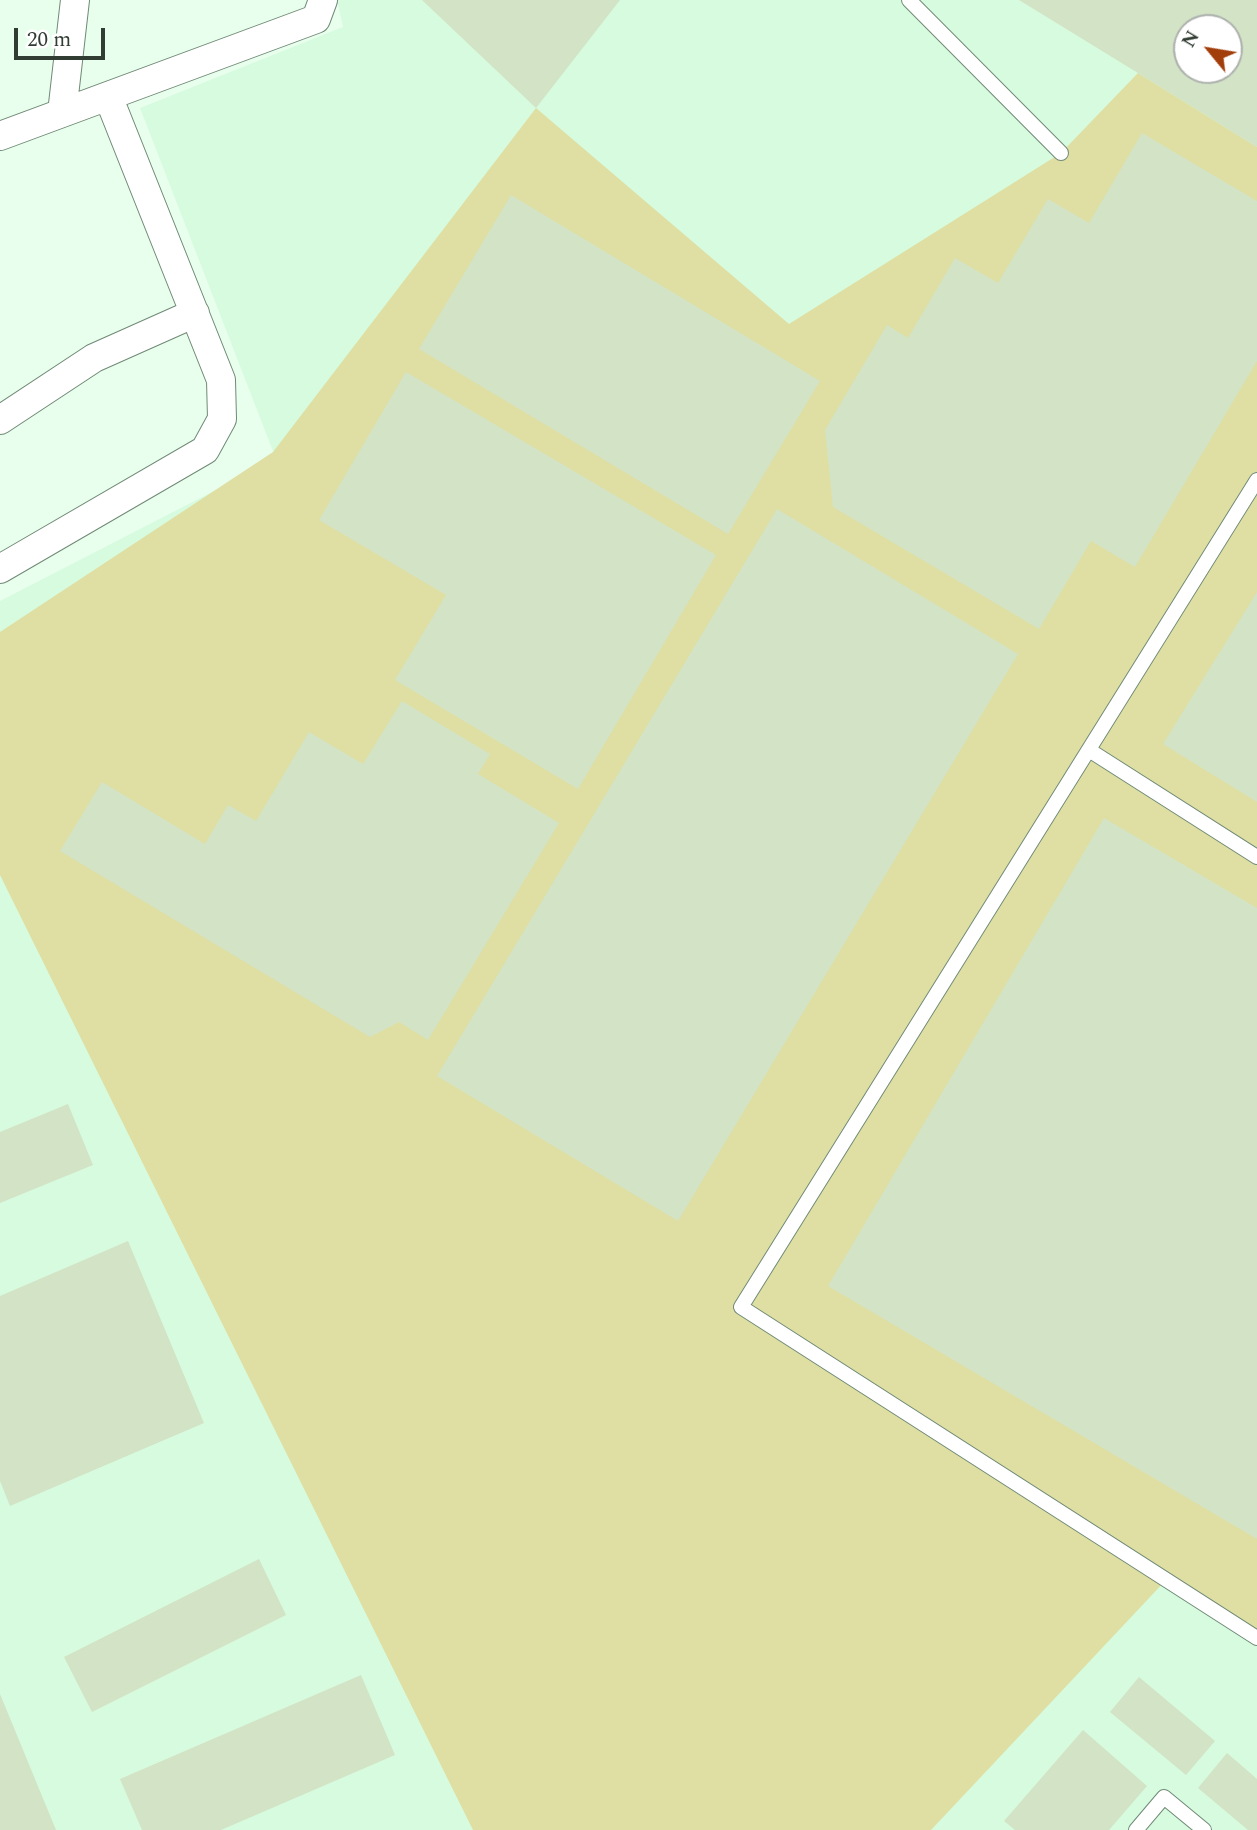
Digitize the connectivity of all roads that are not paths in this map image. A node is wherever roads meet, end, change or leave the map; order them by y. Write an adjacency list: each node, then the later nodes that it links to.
1 (75, 0): 5 (street)
2 (323, 0): 4 (street)
3 (909, 0): 7 (lane)
4 (108, 96): 5 (street); 8 (street)
5 (62, 113): 6 (street)
6 (0, 136)
7 (1061, 153)
8 (195, 313): 9 (street); 11 (street)
9 (0, 420)
10 (1257, 480): 12 (lane)
11 (0, 569)
12 (1088, 750): 13 (lane); 14 (lane)
13 (1257, 856)
14 (1257, 1638)
15 (1136, 1830): 16 (lane)
16 (1204, 1830)

